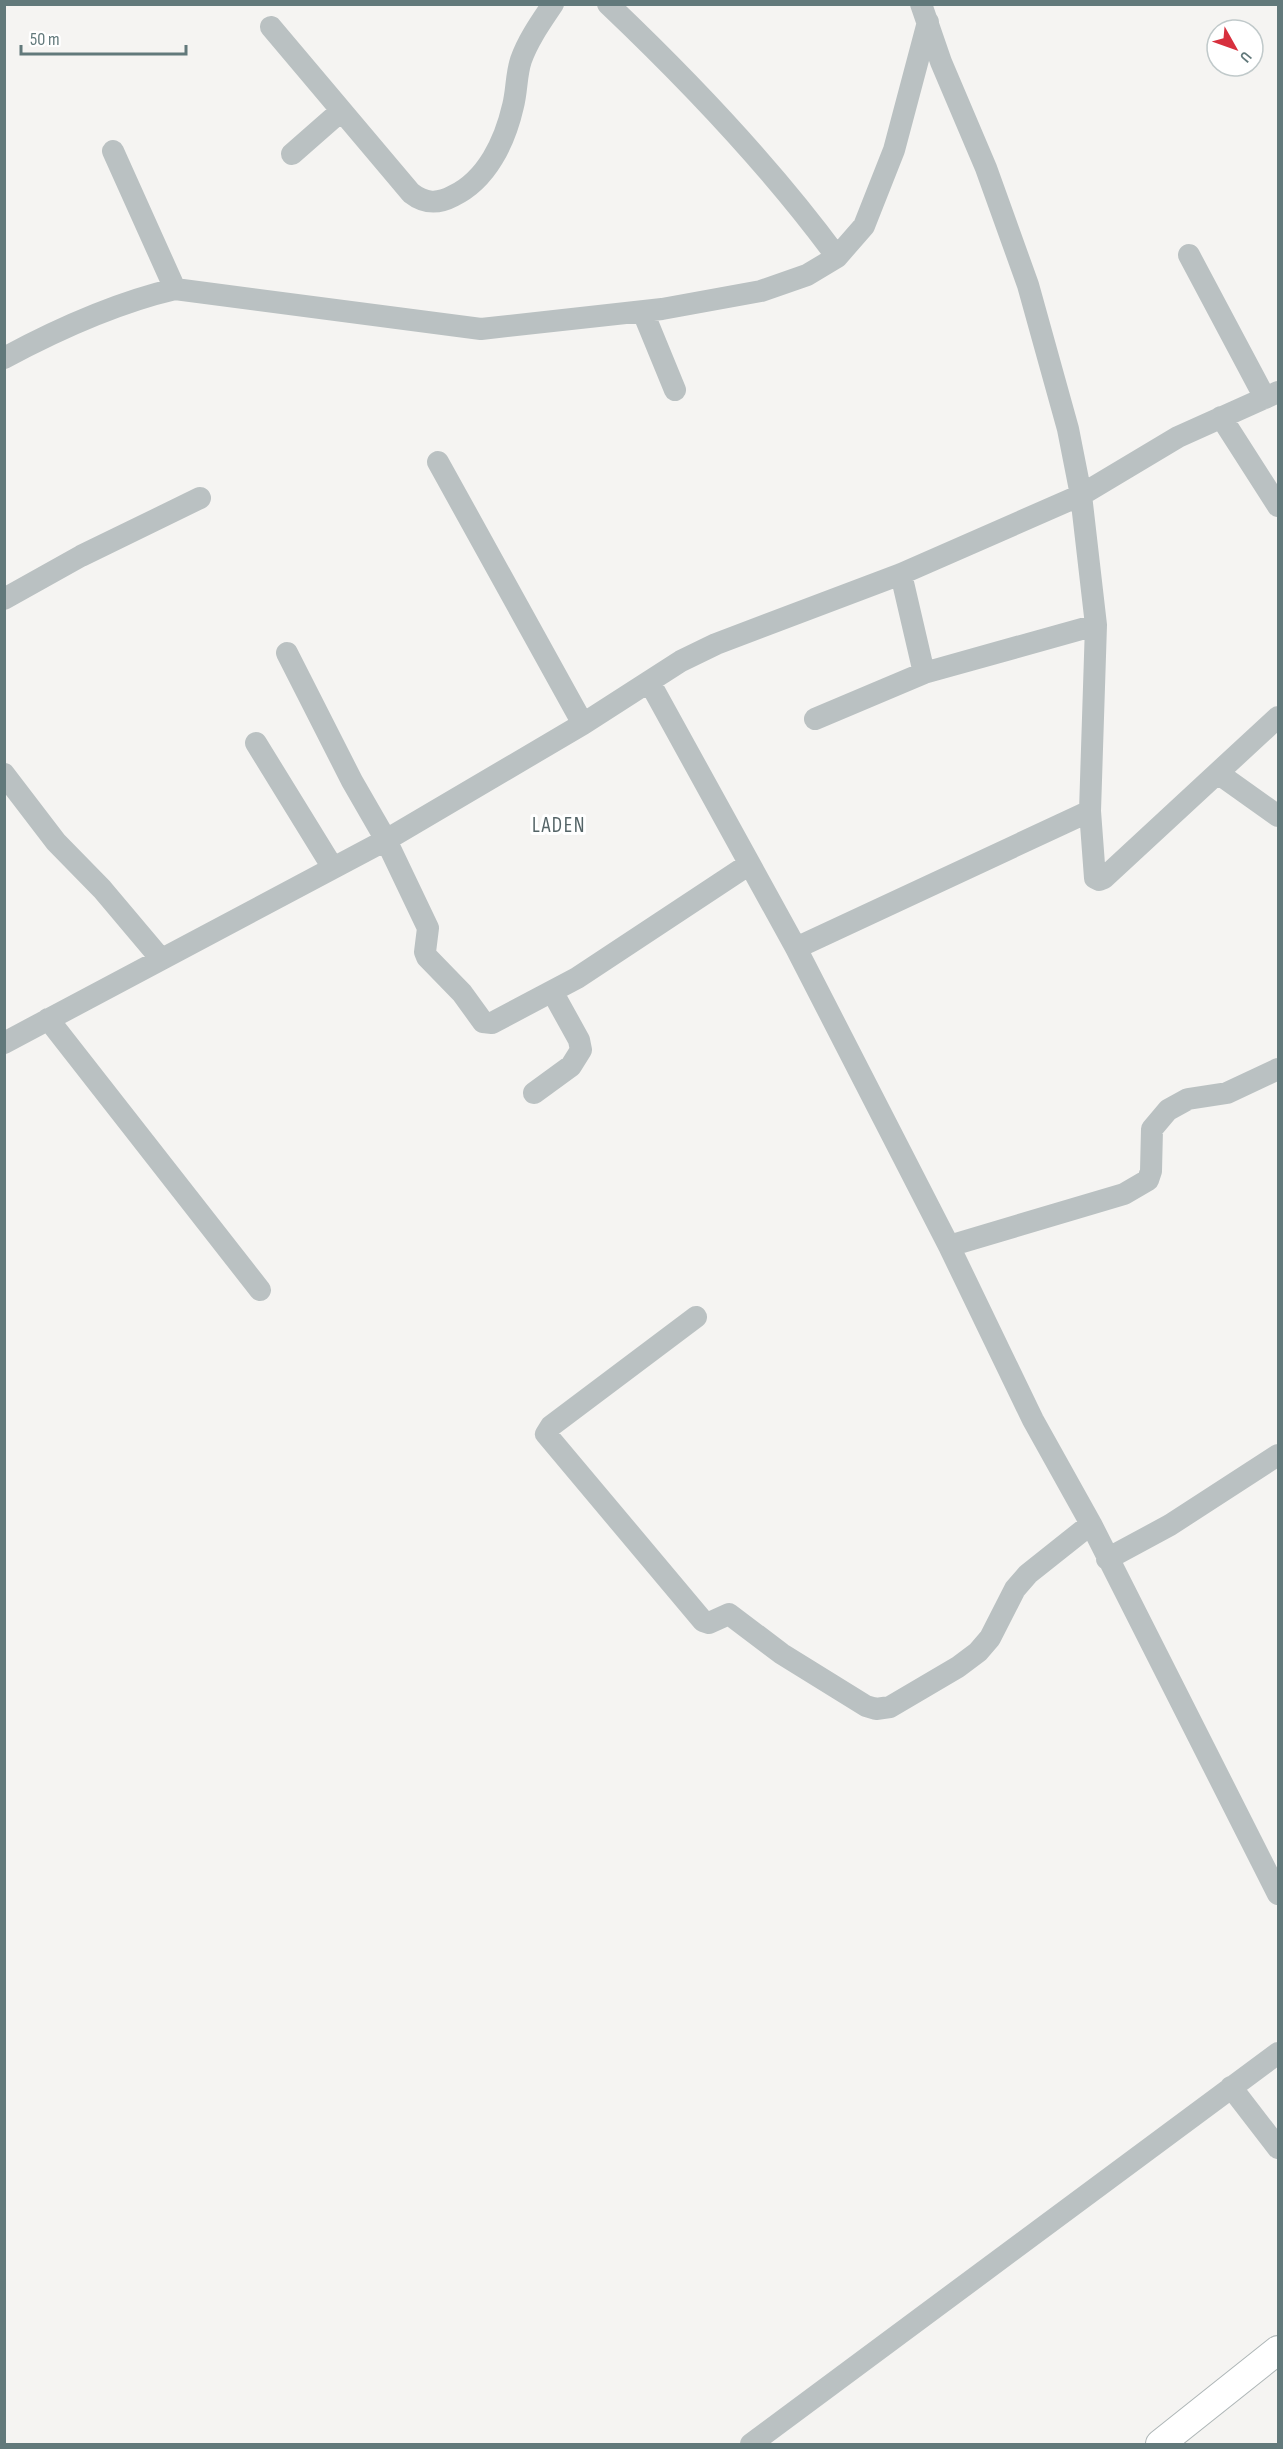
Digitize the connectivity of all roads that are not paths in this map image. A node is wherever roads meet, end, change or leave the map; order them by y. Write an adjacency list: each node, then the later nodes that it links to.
1 (553, 4): 5 (street)
2 (608, 4): 9 (street)
3 (924, 13): 9 (street); 17 (street)
4 (270, 27): 5 (street)
5 (341, 111): 7 (street)
6 (112, 151): 10 (street)
7 (292, 154)
8 (1189, 255): 14 (street)
9 (837, 257): 11 (street)
10 (175, 289): 11 (street); 12 (street)
11 (643, 312): 13 (street)
12 (4, 358)
13 (675, 390)
14 (1272, 395): 15 (street)
15 (1221, 417): 17 (street); 19 (street)
16 (438, 462): 28 (street)
17 (1081, 495): 20 (street); 22 (street)
18 (200, 498): 21 (street)
19 (1278, 506)
20 (901, 574): 24 (street); 25 (street)
21 (4, 599)
22 (1096, 625): 24 (street); 32 (street)
23 (287, 653): 34 (street)
24 (924, 673): 27 (street)
25 (650, 683): 28 (street); 35 (street)
26 (1278, 717): 31 (street)
27 (815, 719)
28 (583, 724): 34 (street)
29 (256, 743): 36 (street)
30 (4, 774): 38 (street)
31 (1219, 774): 32 (street); 33 (street)
32 (1090, 811): 37 (street)
33 (1278, 816)
34 (386, 840): 36 (street); 39 (street)
35 (748, 865): 37 (street); 39 (street)
36 (333, 868): 38 (street)
37 (796, 948): 44 (street)
38 (161, 958): 40 (street)
39 (553, 993): 43 (street)
40 (48, 1018): 41 (street); 45 (street)
41 (4, 1043)
42 (1278, 1069): 44 (street)
43 (534, 1093)
44 (949, 1246): 48 (street)
45 (260, 1290)
46 (696, 1317): 48 (street)
47 (1278, 1455): 49 (street)
48 (1091, 1524): 49 (street)
49 (1107, 1558): 50 (street)
50 (1278, 1894)
51 (1278, 2053): 52 (street)
52 (1231, 2087): 53 (street); 55 (street)
53 (1278, 2148)
54 (1278, 2350): 56 (main road)
55 (751, 2445)
56 (1160, 2445)

